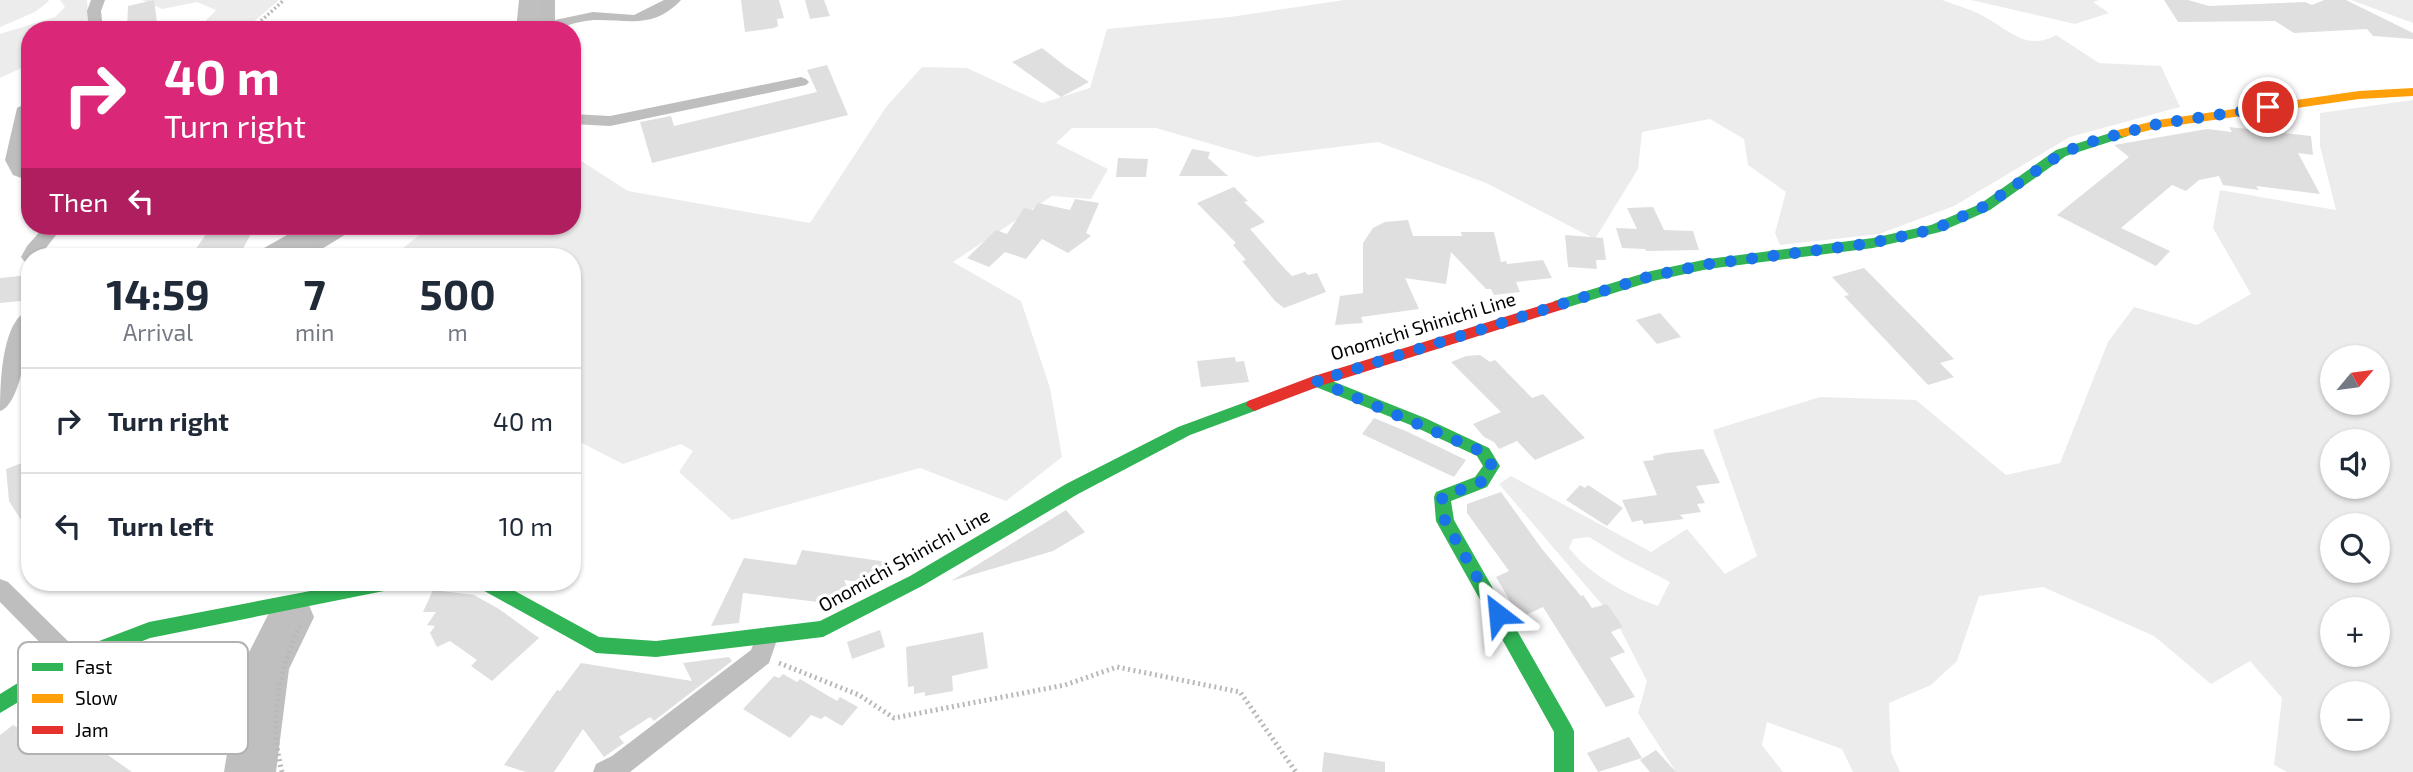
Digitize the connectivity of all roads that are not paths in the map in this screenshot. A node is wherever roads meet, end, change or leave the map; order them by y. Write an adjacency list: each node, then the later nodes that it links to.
1 (98, 0): 4 (street)
2 (548, 0): 5 (street)
3 (674, 0): 6 (street)
4 (95, 21)
5 (548, 21)
6 (574, 21)
7 (801, 82): 10 (street)
8 (2413, 92): 16 (main road, Onomichi Shinichi Line)
9 (21, 119): 11 (street)
10 (581, 119)
11 (6, 162): 12 (street)
12 (21, 171)
13 (334, 235): 14 (street)
14 (312, 248)
15 (21, 328): 17 (street)
16 (1317, 381): 23 (main road, Onomichi Shinichi Line); 27 (main road)
17 (0, 404)
18 (0, 588): 21 (street)
19 (322, 591): 22 (main road)
20 (499, 591): 23 (main road, Onomichi Shinichi Line)
21 (54, 642)
22 (118, 642)
23 (764, 646): 26 (street)
24 (18, 693): 25 (main road)
25 (0, 704)
26 (605, 772)
27 (1564, 772)

